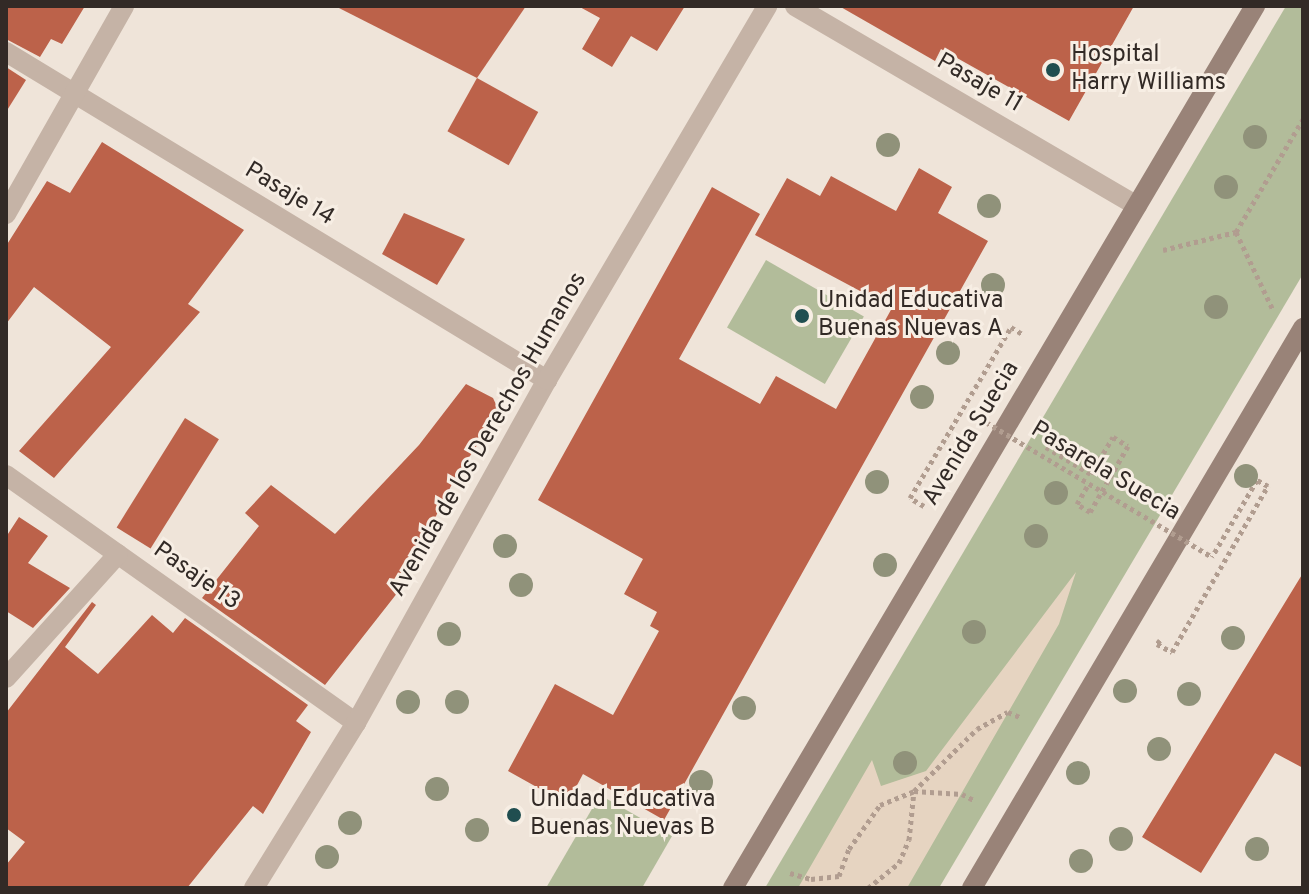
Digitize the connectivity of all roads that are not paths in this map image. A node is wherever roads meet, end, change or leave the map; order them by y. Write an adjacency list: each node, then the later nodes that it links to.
1 (124, 6): 6 (street)
2 (767, 6): 10 (street, Avenida de los Derechos Humanos)
3 (795, 6): 7 (street, Pasaje 11)
4 (1255, 6): 7 (main road, Avenida Suecia)
5 (6, 52): 6 (street, Pasaje 14)
6 (74, 97): 8 (street); 10 (street, Pasaje 14)
7 (1137, 206): 16 (main road, Avenida Suecia)
8 (6, 214)
9 (1300, 342): 17 (main road)
10 (547, 380): 14 (street, Avenida de los Derechos Humanos)
11 (6, 475): 12 (street, Pasaje 13)
12 (118, 554): 13 (street); 14 (street, Pasaje 13)
13 (6, 678)
14 (356, 723): 15 (street, Avenida de los Derechos Humanos)
15 (254, 888)
16 (733, 888)
17 (972, 888)

